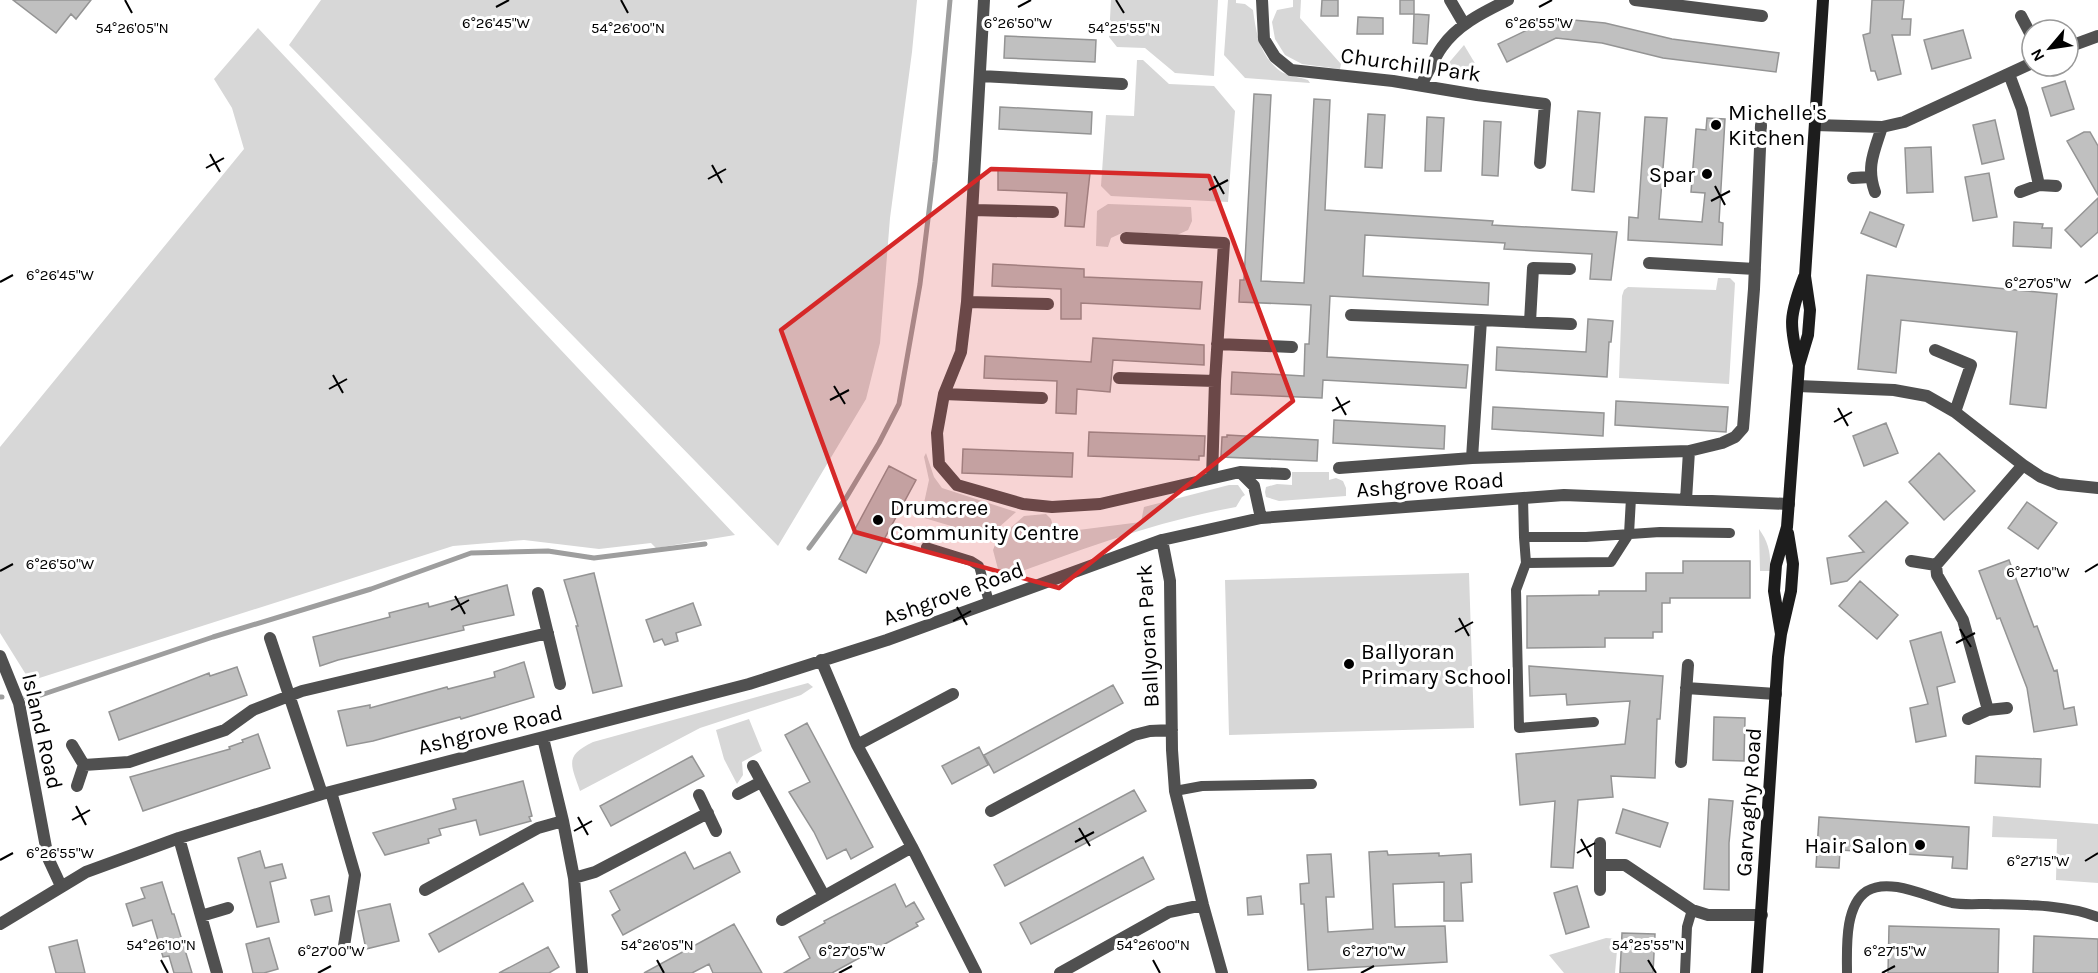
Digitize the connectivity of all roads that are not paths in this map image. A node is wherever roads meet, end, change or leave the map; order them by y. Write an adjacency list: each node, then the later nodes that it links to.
1 (984, 0): 13 (street)
2 (1262, 0): 15 (street, Churchill Park)
3 (1450, 0): 8 (street)
4 (1508, 0): 8 (street)
5 (1635, 0): 7 (street)
6 (1823, 0): 17 (main road, Garvaghy Road)
7 (1762, 16)
8 (1464, 24): 15 (street)
9 (2098, 36): 10 (street)
10 (2080, 43)
11 (2020, 69): 12 (street)
12 (2009, 74): 18 (street); 22 (street)
13 (981, 76): 14 (street); 26 (street)
14 (1122, 84)
15 (1421, 85): 19 (street, Churchill Park)
16 (1761, 125): 30 (street)
17 (1815, 125): 18 (street); 32 (main road, Garvaghy Road)
18 (1882, 127): 20 (street)
19 (1540, 163)
20 (1870, 177): 21 (street); 24 (street)
21 (1853, 178)
22 (2039, 185): 23 (street); 25 (street)
23 (2056, 186)
24 (1875, 192)
25 (2020, 192)
26 (974, 210): 27 (street); 33 (street)
27 (1053, 212)
28 (1126, 238): 39 (street)
29 (1649, 263): 30 (street)
30 (1755, 268): 49 (street)
31 (1570, 269): 37 (street)
32 (1805, 276): 42 (main road, Garvaghy Road); 42 (main road, Garvaghy Road)
33 (967, 302): 34 (street); 46 (street)
34 (1048, 304)
35 (1351, 315): 36 (street)
36 (1481, 320): 37 (street); 50 (street)
37 (1530, 322): 38 (street)
38 (1571, 324)
39 (1217, 344): 40 (street); 44 (street)
40 (1292, 347)
41 (1935, 350): 48 (street)
42 (1799, 365): 45 (main road, Garvaghy Road)
43 (1119, 378): 44 (street)
44 (1215, 381): 55 (street)
45 (1798, 386): 48 (street); 60 (main road, Garvaghy Road)
46 (944, 394): 47 (street); 55 (street)
47 (1042, 398)
48 (1955, 411): 51 (street)
49 (1689, 451): 50 (street); 59 (street)
50 (1472, 458): 52 (street)
51 (2023, 465): 56 (street); 69 (street)
52 (1339, 468)
53 (1240, 472): 54 (street); 55 (street); 61 (street)
54 (1286, 474)
55 (1212, 478)
56 (2098, 488)
57 (1523, 498): 58 (street, Ashgrove Road); 61 (street, Ashgrove Road); 64 (lane)
58 (1631, 498): 59 (street, Ashgrove Road); 63 (lane)
59 (1686, 500): 60 (street, Ashgrove Road)
60 (1789, 504): 80 (main road, Garvaghy Road)
61 (1261, 518): 65 (street, Ashgrove Road)
62 (1730, 533): 63 (lane)
63 (1629, 534): 64 (lane); 68 (lane)
64 (1524, 537): 68 (lane)
65 (1162, 540): 71 (street, Ashgrove Road); 86 (street, Ballyoran Park)
66 (926, 547): 71 (lane)
67 (1911, 561): 69 (street)
68 (1526, 563): 85 (lane)
69 (1936, 565): 83 (street)
70 (538, 593): 72 (street)
71 (989, 602): 75 (street, Ashgrove Road)
72 (548, 633): 77 (street); 81 (street)
73 (270, 638): 81 (street)
74 (0, 656): 109 (street, Island Road)
75 (822, 660): 87 (street, Ashgrove Road); 88 (street)
76 (1688, 665): 78 (street)
77 (560, 684)
78 (1686, 688): 80 (street); 90 (street)
79 (953, 694): 88 (street)
80 (1776, 694): 116 (main road, Garvaghy Road)
81 (288, 696): 91 (street); 97 (street)
82 (2007, 708): 83 (street)
83 (1988, 710): 84 (street)
84 (1968, 719)
85 (1594, 722)
86 (1172, 730): 96 (street, Ballyoran Park); 100 (street, Ballyoran Park)
87 (543, 738): 97 (street, Ashgrove Road); 102 (street)
88 (857, 745): 106 (street)
89 (72, 746): 91 (street)
90 (1681, 762)
91 (84, 765): 95 (street)
92 (753, 766): 93 (street)
93 (761, 782): 98 (street); 112 (street)
94 (1312, 784): 96 (lane)
95 (77, 786)
96 (1175, 791): 113 (street, Ballyoran Park)
97 (326, 793): 104 (street, Ashgrove Road); 121 (street)
98 (738, 794)
99 (699, 795): 101 (street)
100 (991, 811)
101 (708, 813): 103 (street); 108 (street)
102 (563, 821): 108 (street); 110 (street)
103 (716, 831)
104 (179, 838): 109 (street, Ashgrove Road); 117 (street)
105 (1600, 843): 107 (street)
106 (912, 847): 112 (street); 124 (street)
107 (1600, 865): 111 (street); 115 (street)
108 (574, 878): 123 (street)
109 (61, 886): 120 (street, Ashgrove Road)
110 (425, 890)
111 (1600, 890)
112 (824, 896): 119 (street)
113 (1203, 905): 125 (street); 126 (street, Ballyoran Park)
114 (228, 908): 117 (street)
115 (1692, 909): 116 (street); 127 (lane)
116 (1761, 915): 128 (main road, Garvaghy Road)
117 (201, 916): 122 (street)
118 (2098, 917): 129 (lane)
119 (782, 920)
120 (0, 924)
121 (344, 946)
122 (217, 973)
123 (582, 973)
124 (976, 973)
125 (1060, 973)
126 (1222, 973)
127 (1685, 973)
128 (1757, 973)
129 (1847, 973)

